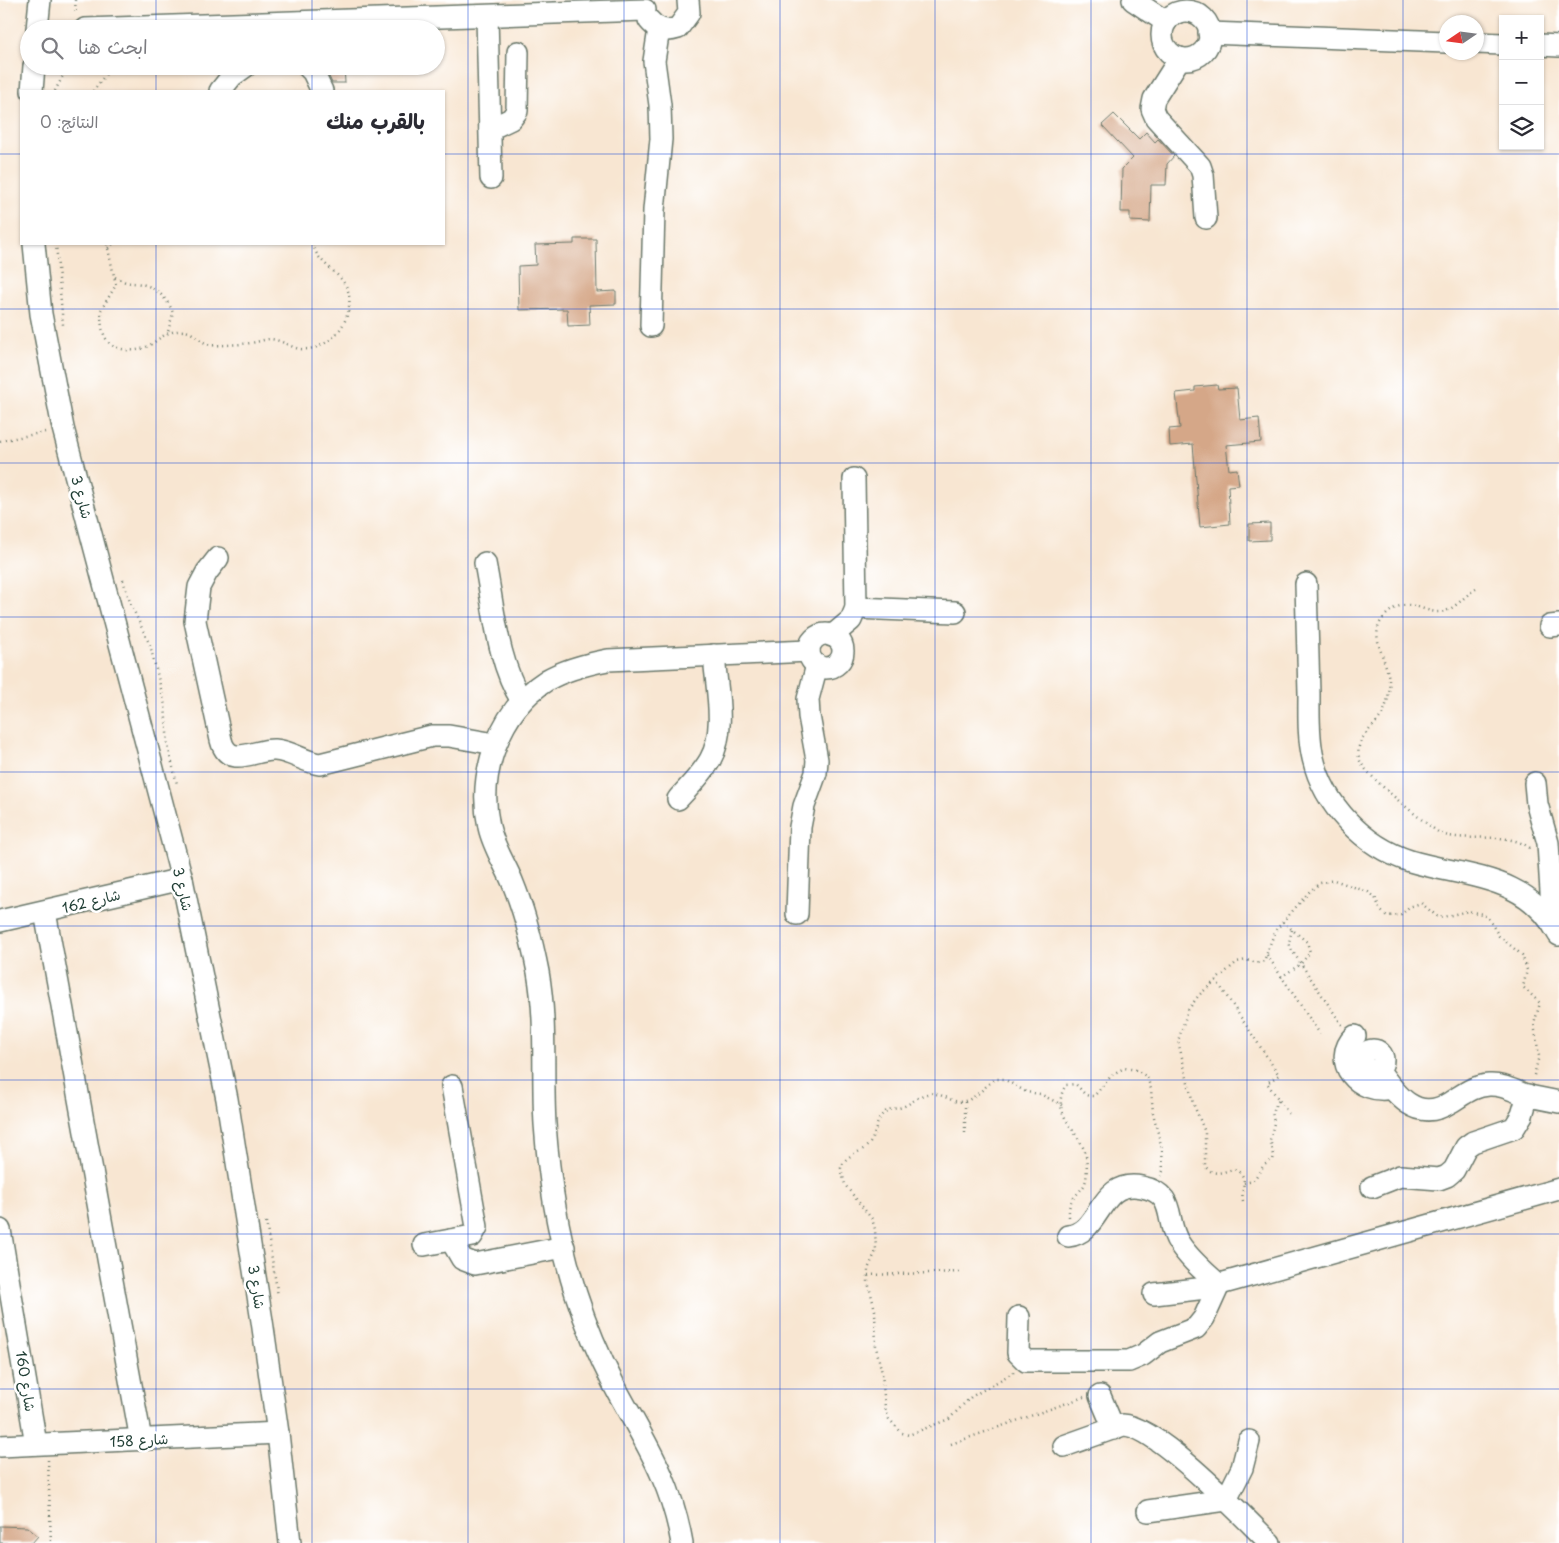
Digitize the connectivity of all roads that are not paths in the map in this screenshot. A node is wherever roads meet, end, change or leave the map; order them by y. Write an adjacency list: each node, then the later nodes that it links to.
1 (40, 0): 6 (street)
2 (688, 0): 9 (street)
3 (1133, 0): 8 (street)
4 (645, 5): 5 (street); 9 (street)
5 (495, 11): 7 (street); 24 (street)
6 (38, 20)
7 (372, 20)
8 (1166, 22): 10 (street); 17 (street)
9 (659, 29): 28 (street)
10 (1209, 33): 11 (street); 17 (street)
11 (1439, 42)
12 (1484, 43): 13 (street)
13 (1499, 44)
14 (1544, 45): 15 (street)
15 (1559, 46)
16 (518, 52): 24 (street)
17 (1180, 58): 26 (street)
18 (33, 75): 21 (street)
19 (233, 75): 22 (street)
20 (314, 75): 23 (street)
21 (32, 90)
22 (221, 90)
23 (322, 90)
24 (490, 129): 25 (street)
25 (491, 178)
26 (1206, 218)
27 (34, 245): 43 (street, شارع 3)
28 (651, 326)
29 (854, 479): 33 (street)
30 (218, 558): 39 (street)
31 (485, 563): 38 (street)
32 (1306, 584): 47 (street)
33 (856, 608): 34 (street); 35 (street)
34 (954, 612)
35 (832, 636): 37 (street); 37 (street)
36 (714, 655): 37 (street); 38 (street); 41 (street)
37 (813, 658): 45 (street)
38 (522, 701): 39 (street)
39 (495, 744): 58 (street)
40 (1535, 783): 42 (street)
41 (678, 799)
42 (1547, 846): 47 (street)
43 (182, 879): 44 (street, شارع 162); 64 (street, شارع 3)
44 (45, 912): 46 (street, شارع 162); 65 (street)
45 (797, 914)
46 (0, 921)
47 (1556, 930)
48 (452, 1086): 56 (street)
49 (1392, 1088): 49 (street); 50 (street)
50 (1528, 1095): 51 (street); 52 (street)
51 (1559, 1102)
52 (1372, 1187)
53 (1559, 1189): 59 (street)
54 (0, 1230): 67 (street, شارع 160)
55 (1068, 1236): 59 (street)
56 (451, 1240): 57 (street); 58 (street)
57 (424, 1245)
58 (564, 1247): 73 (street)
59 (1219, 1285): 60 (street); 61 (street)
60 (1154, 1294)
61 (1019, 1317)
62 (1100, 1396): 63 (street)
63 (1114, 1429): 69 (street); 70 (street)
64 (278, 1434): 65 (street, شارع 158); 72 (street, شارع 3)
65 (141, 1440): 67 (street, شارع 158)
66 (1249, 1441): 70 (street)
67 (42, 1444): 68 (street, شارع 158)
68 (0, 1446)
69 (1064, 1446)
70 (1226, 1500): 71 (street); 74 (street)
71 (1148, 1510)
72 (290, 1543)
73 (682, 1543)
74 (1270, 1543)

